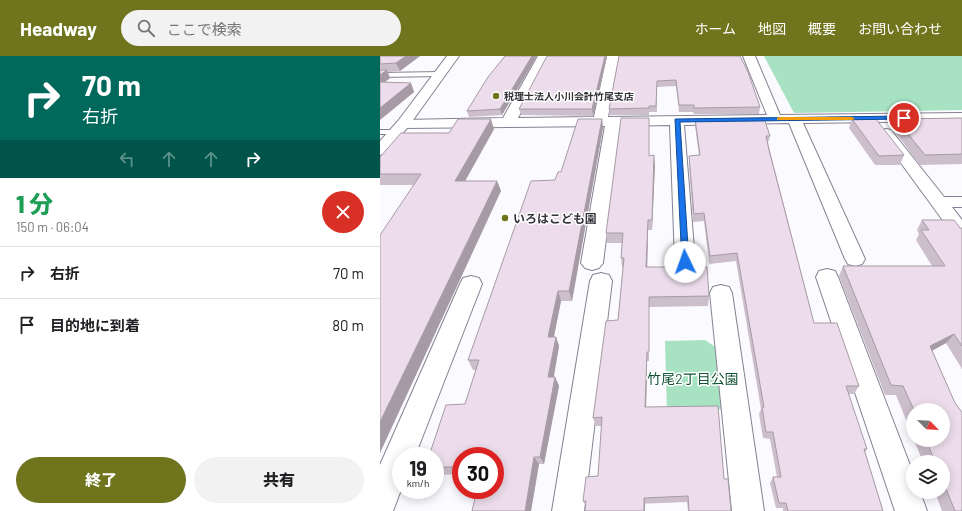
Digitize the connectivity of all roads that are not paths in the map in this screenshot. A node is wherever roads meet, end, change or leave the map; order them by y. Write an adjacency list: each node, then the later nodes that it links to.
1 (453, 56): 5 (street)
2 (544, 56): 13 (street)
3 (613, 56): 11 (street)
4 (748, 56): 9 (street)
5 (440, 74): 6 (lane); 14 (street)
6 (380, 75)
7 (962, 117): 8 (street)
8 (874, 118): 10 (street); 17 (street)
9 (775, 119): 10 (street); 12 (street)
10 (794, 119): 20 (street)
11 (607, 121): 12 (street); 13 (street); 26 (street)
12 (677, 121): 21 (street)
13 (508, 123): 14 (street)
14 (399, 128): 15 (lane); 16 (street)
15 (380, 132)
16 (380, 150)
17 (939, 202): 18 (street); 19 (street)
18 (962, 202)
19 (962, 234)
20 (855, 259)
21 (685, 262)
22 (827, 277): 28 (street)
23 (471, 284): 25 (street)
24 (721, 294): 27 (street)
25 (380, 503)
26 (568, 511)
27 (748, 511)
28 (911, 511)

